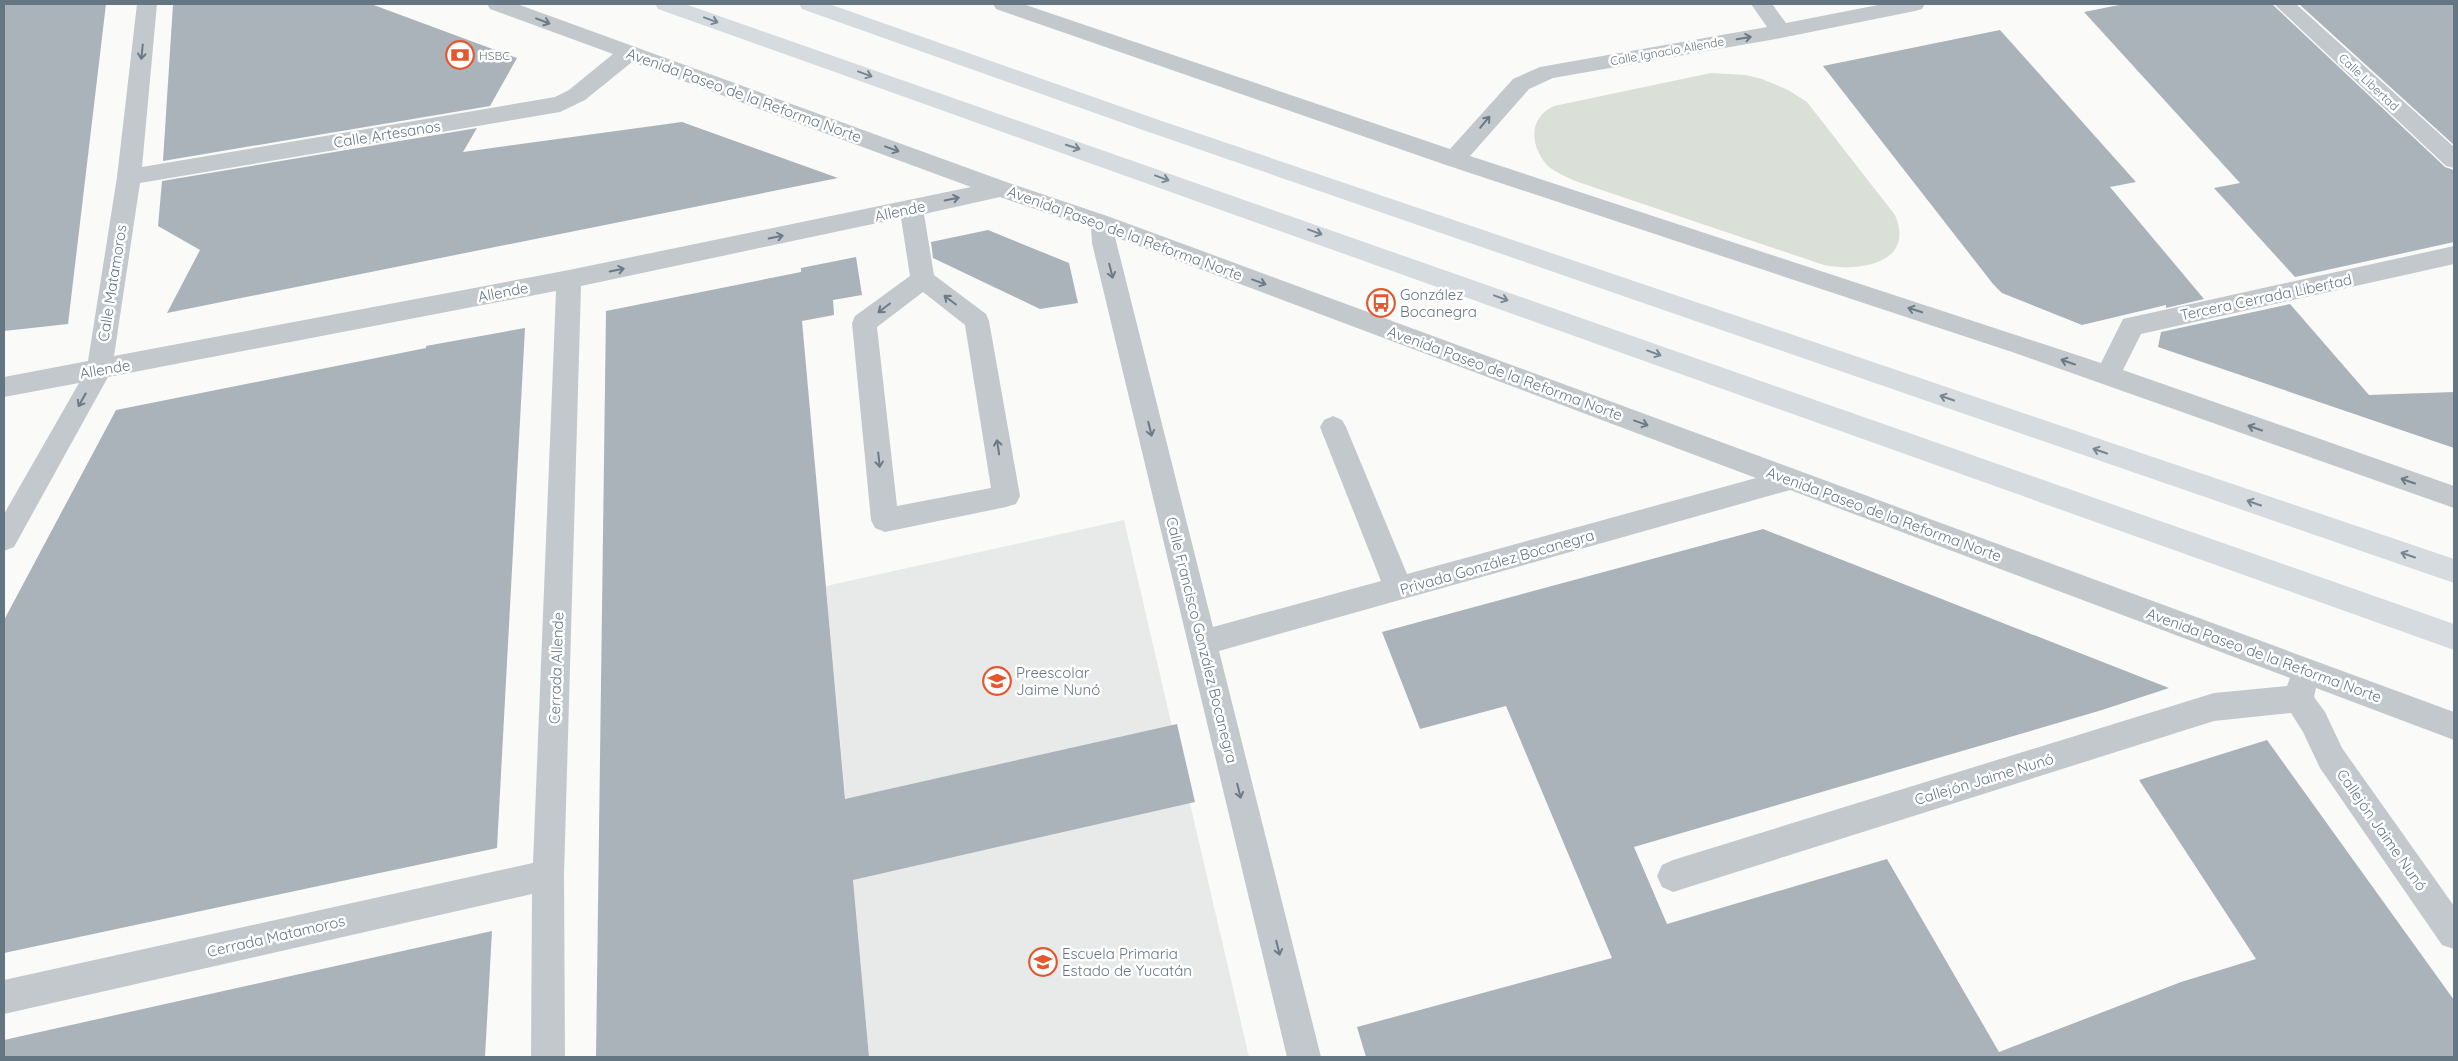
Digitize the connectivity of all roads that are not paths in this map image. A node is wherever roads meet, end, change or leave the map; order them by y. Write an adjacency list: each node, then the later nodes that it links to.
1 (147, 4): 14 (street, Calle Matamoros, one-way to 14)
2 (497, 4): 11 (street, Avenida Paseo de la Reforma Norte, one-way to 11)
3 (665, 4): 30 (main road, one-way to 30)
4 (809, 4): 28 (main road, one-way to 4)
5 (1003, 4): 9 (street)
6 (1761, 4): 10 (street)
7 (1914, 4): 10 (street, Calle Ignacio Allende)
8 (2284, 4): 13 (street, Calle Libertad)
9 (1035, 9): 12 (street)
10 (1781, 32): 12 (street, Calle Ignacio Allende, one-way to 10)
11 (629, 53): 14 (street, Calle Artesanos); 15 (street, Avenida Paseo de la Reforma Norte, one-way to 15)
12 (1454, 159): 22 (street, one-way to 12)
13 (2454, 160)
14 (129, 177): 21 (street, Calle Matamoros)
15 (1001, 189): 16 (street, Allende, one-way to 15); 17 (street, Avenida Paseo de la Reforma Norte)
16 (911, 208): 19 (street); 20 (street, Allende, one-way to 16)
17 (1102, 223): 25 (street, Avenida Paseo de la Reforma Norte, one-way to 25); 31 (street, Calle Francisco González Bocanegra, one-way to 31)
18 (2454, 256): 22 (street, Tercera Cerrada Libertad)
19 (923, 279): 19 (street, one-way to 19)
20 (570, 280): 21 (street, Allende); 34 (street, Cerrada Allende)
21 (99, 370): 23 (street, Allende); 27 (street, Calle Matamoros, one-way to 27)
22 (2107, 376): 26 (street, one-way to 22)
23 (4, 387)
24 (1333, 427): 29 (street)
25 (1791, 479): 29 (street, Privada González Bocanegra); 32 (street, Avenida Paseo de la Reforma Norte)
26 (2454, 497)
27 (4, 539)
28 (2454, 571)
29 (1399, 590): 31 (street, Privada González Bocanegra)
30 (2454, 637)
31 (1203, 644): 39 (street, Calle Francisco González Bocanegra, one-way to 39)
32 (2302, 685): 33 (street, Avenida Paseo de la Reforma Norte); 35 (street, Callejón Jaime Nunó); 36 (street, Callejón Jaime Nunó)
33 (2454, 726)
34 (548, 875): 37 (street, Cerrada Matamoros); 38 (street, Cerrada Allende)
35 (1673, 876)
36 (2454, 933)
37 (4, 997)
38 (548, 1057)
39 (1304, 1057)

